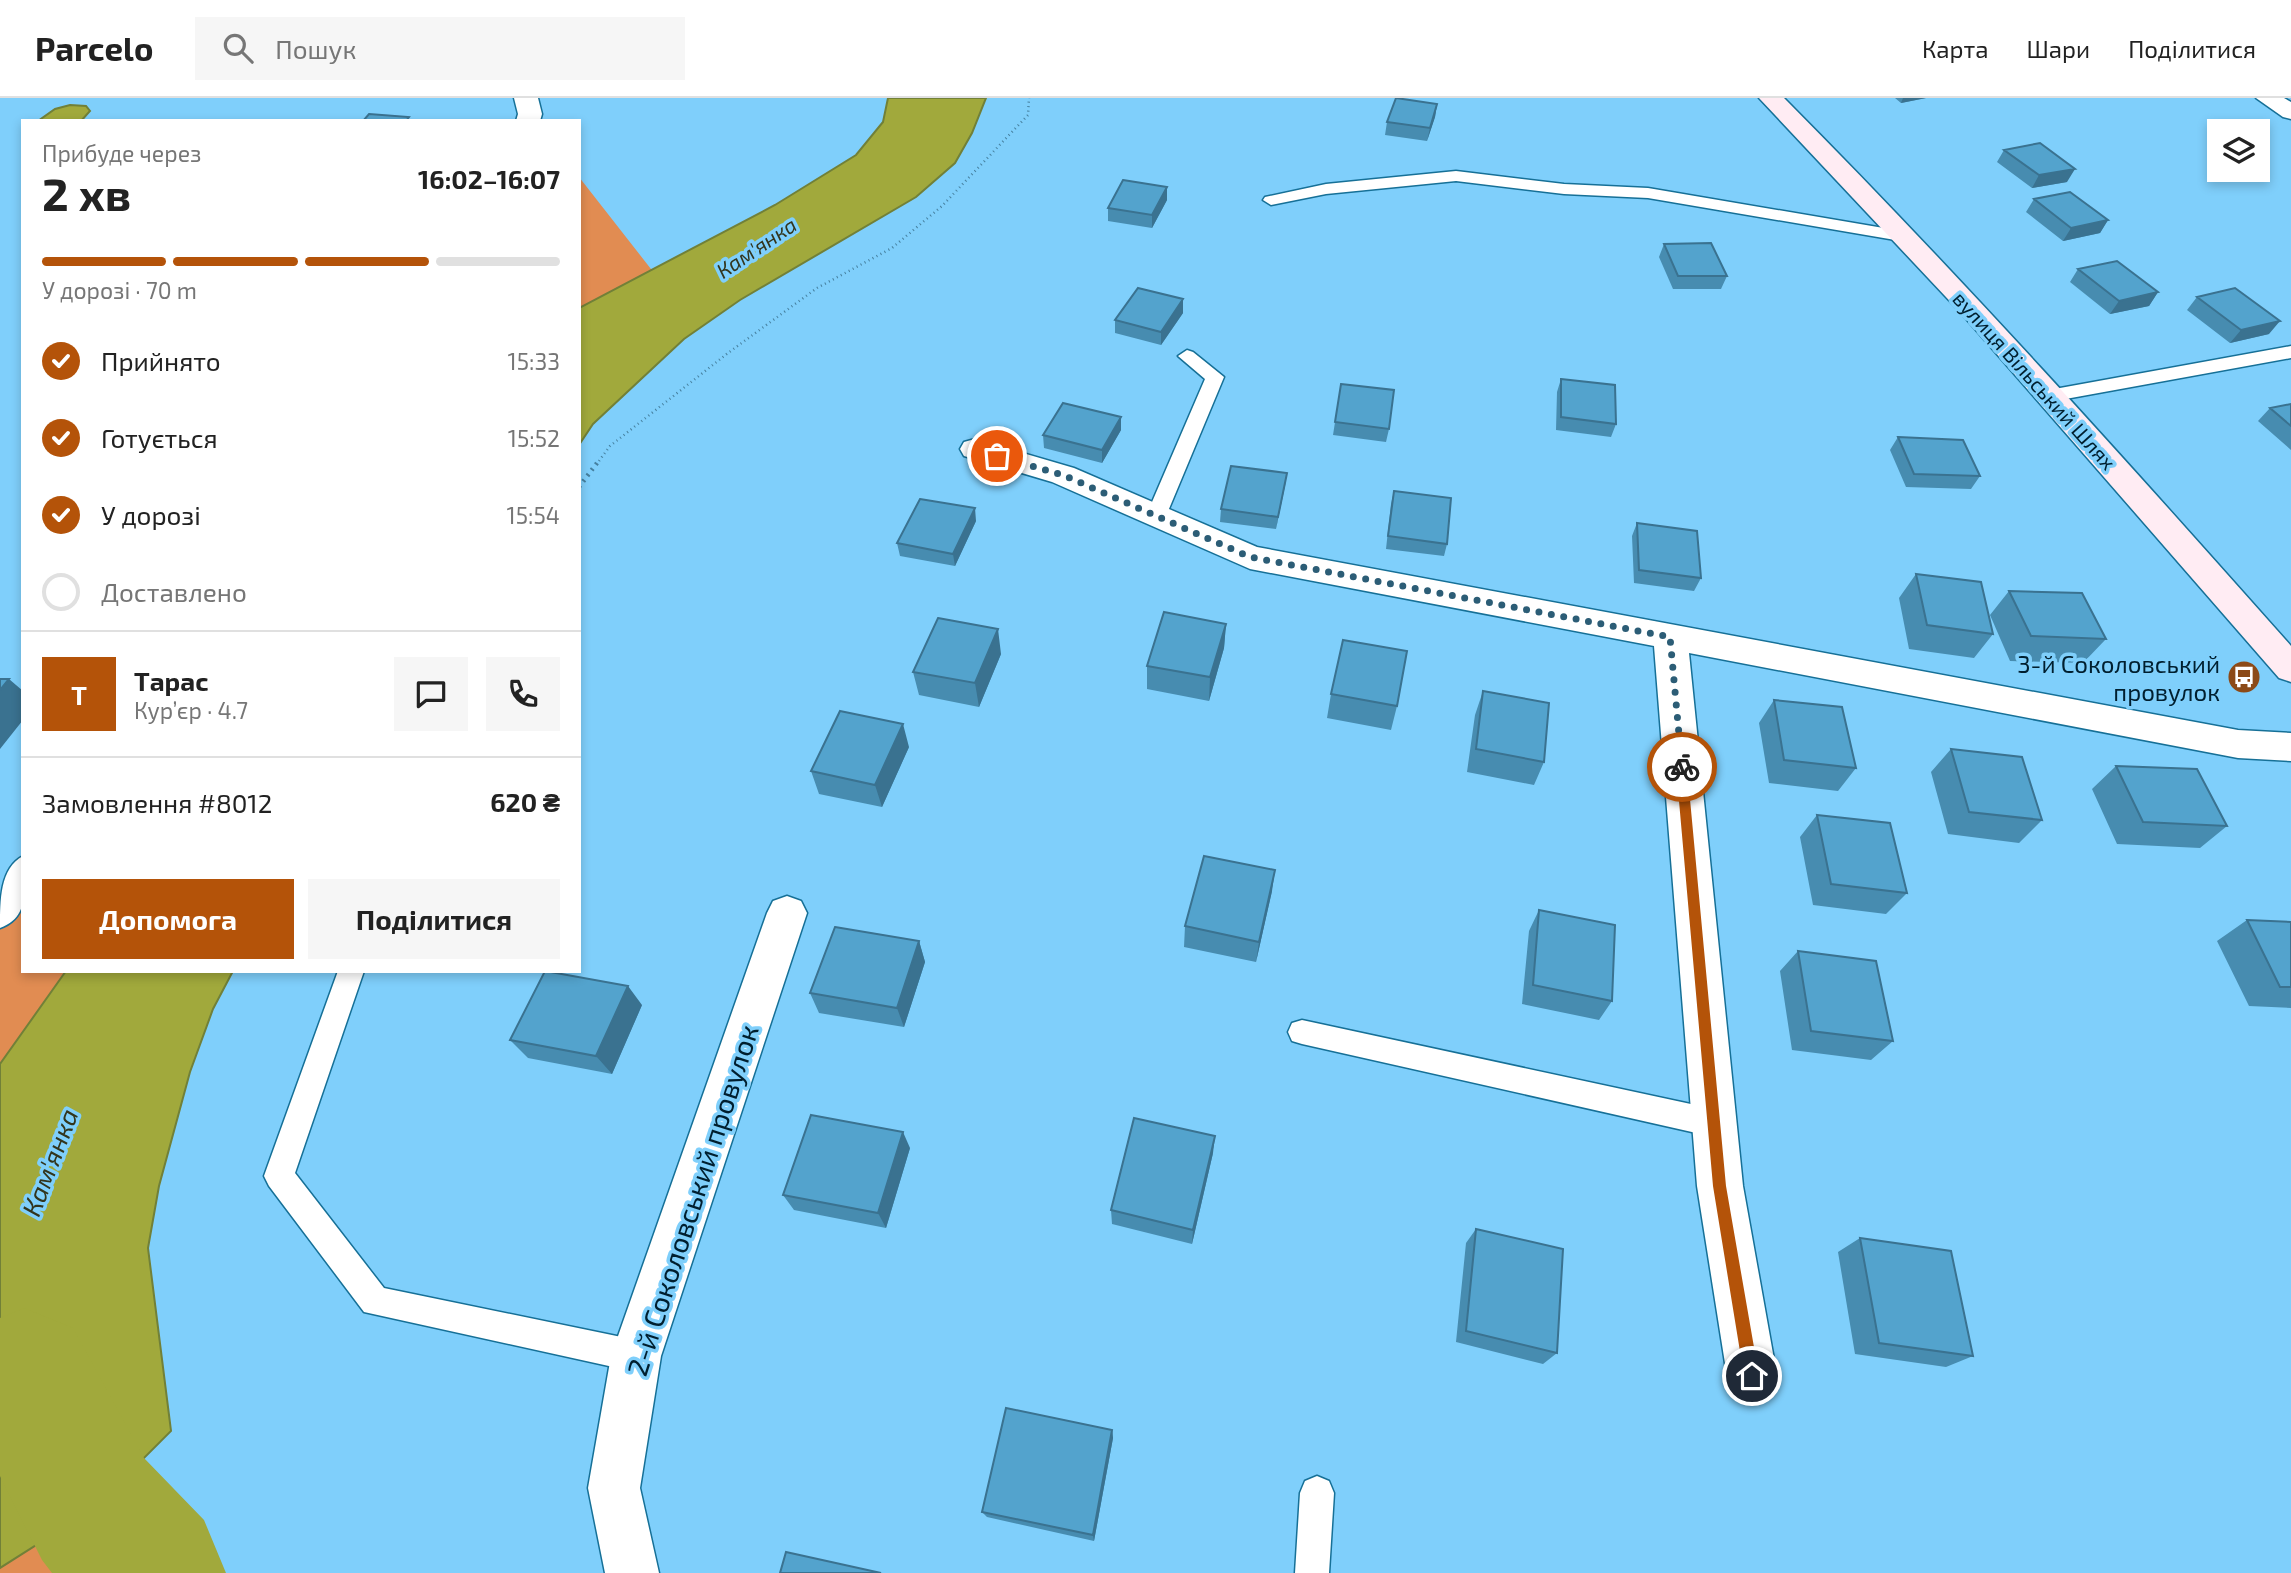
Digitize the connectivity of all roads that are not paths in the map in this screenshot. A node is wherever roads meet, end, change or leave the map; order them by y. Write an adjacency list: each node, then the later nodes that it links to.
1 (526, 98): 5 (street)
2 (1771, 98): 7 (street, вулиця Вільський Шлях)
3 (2269, 98): 4 (street)
4 (2291, 112)
5 (529, 119)
6 (1271, 200): 7 (lane)
7 (1907, 237): 10 (street, вулиця Вільський Шлях)
8 (2291, 352): 10 (lane)
9 (1187, 356): 12 (lane)
10 (2049, 396): 14 (street, вулиця Вільський Шлях)
11 (975, 449): 12 (street)
12 (1156, 516): 13 (street)
13 (1670, 637): 15 (street); 21 (street)
14 (2291, 668)
15 (2291, 747)
16 (21, 876): 17 (street)
17 (0, 911)
18 (788, 913): 22 (street, 2-й Соколовський провулок)
19 (350, 973): 22 (lane)
20 (1302, 1032): 21 (lane)
21 (1714, 1123): 23 (street)
22 (636, 1356): 25 (street, 2-й Соколовський провулок)
23 (1752, 1376)
24 (1317, 1493): 26 (lane)
25 (632, 1573)
26 (1312, 1573)

